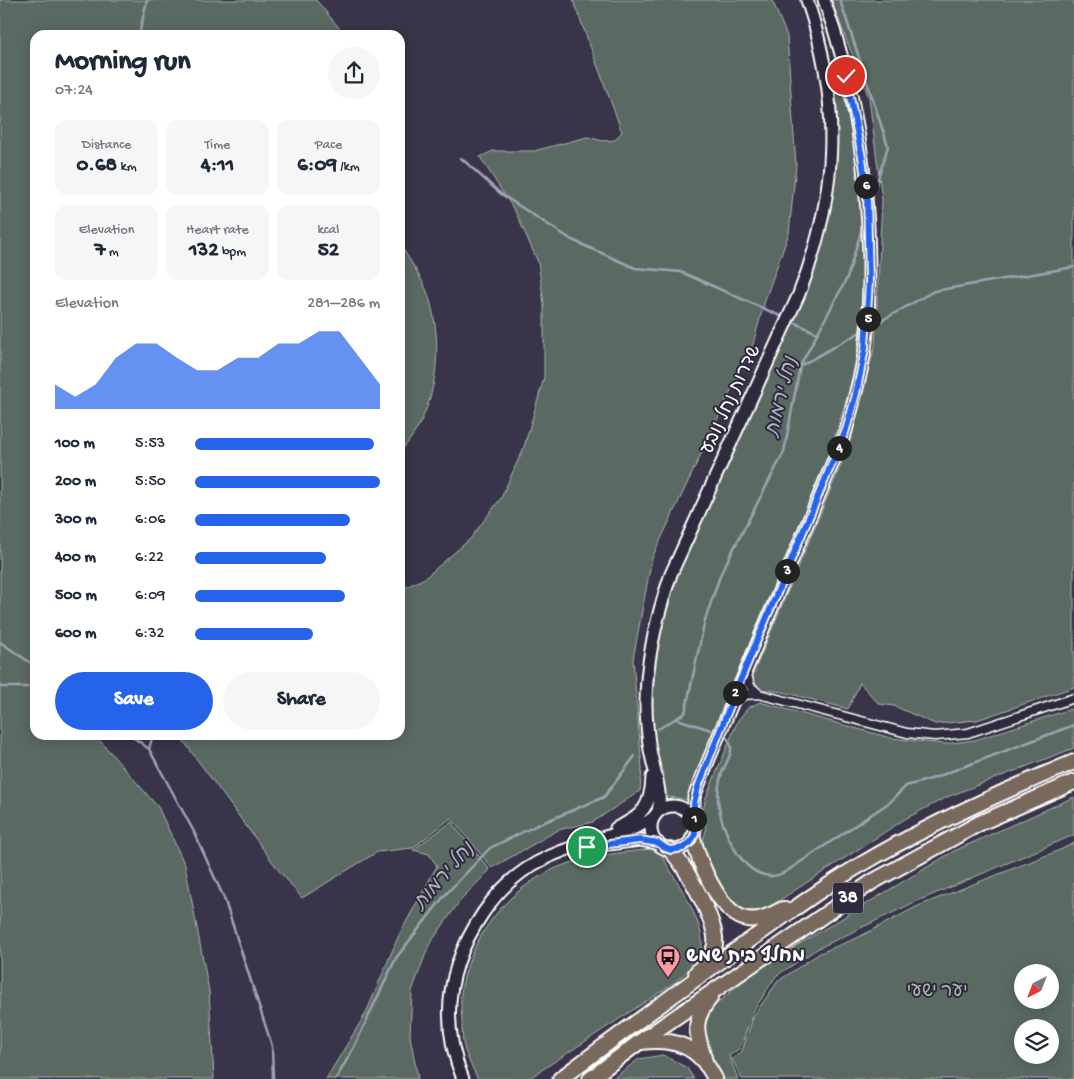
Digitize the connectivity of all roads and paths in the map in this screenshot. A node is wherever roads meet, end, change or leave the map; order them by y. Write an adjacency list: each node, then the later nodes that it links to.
1 (807, 0): 8 (main road, שדרות נחל נובע)
2 (824, 0): 3 (main road)
3 (746, 668): 4 (street); 6 (main road)
4 (759, 694): 5 (street); 6 (street)
5 (1074, 698)
6 (730, 708): 11 (main road)
7 (1074, 762): 16 (highway, 38)
8 (653, 765): 10 (main road, שדרות נחל נובע); 13 (main road)
9 (1074, 782): 17 (highway, 38)
10 (656, 815): 11 (main road); 13 (main road); 14 (main road)
11 (694, 821): 12 (main road)
12 (693, 838): 14 (main road); 16 (highway)
13 (583, 843): 15 (main road)
14 (664, 846): 15 (main road); 18 (highway)
15 (559, 853): 21 (main road)
16 (824, 888): 18 (highway, 38)
17 (726, 982): 19 (highway, 38); 20 (highway)
18 (663, 1002): 22 (highway, 38)
19 (638, 1043): 20 (highway); 23 (highway, 38)
20 (706, 1065): 24 (highway)
21 (464, 1079)
22 (560, 1079)
23 (590, 1079)
24 (715, 1079)

